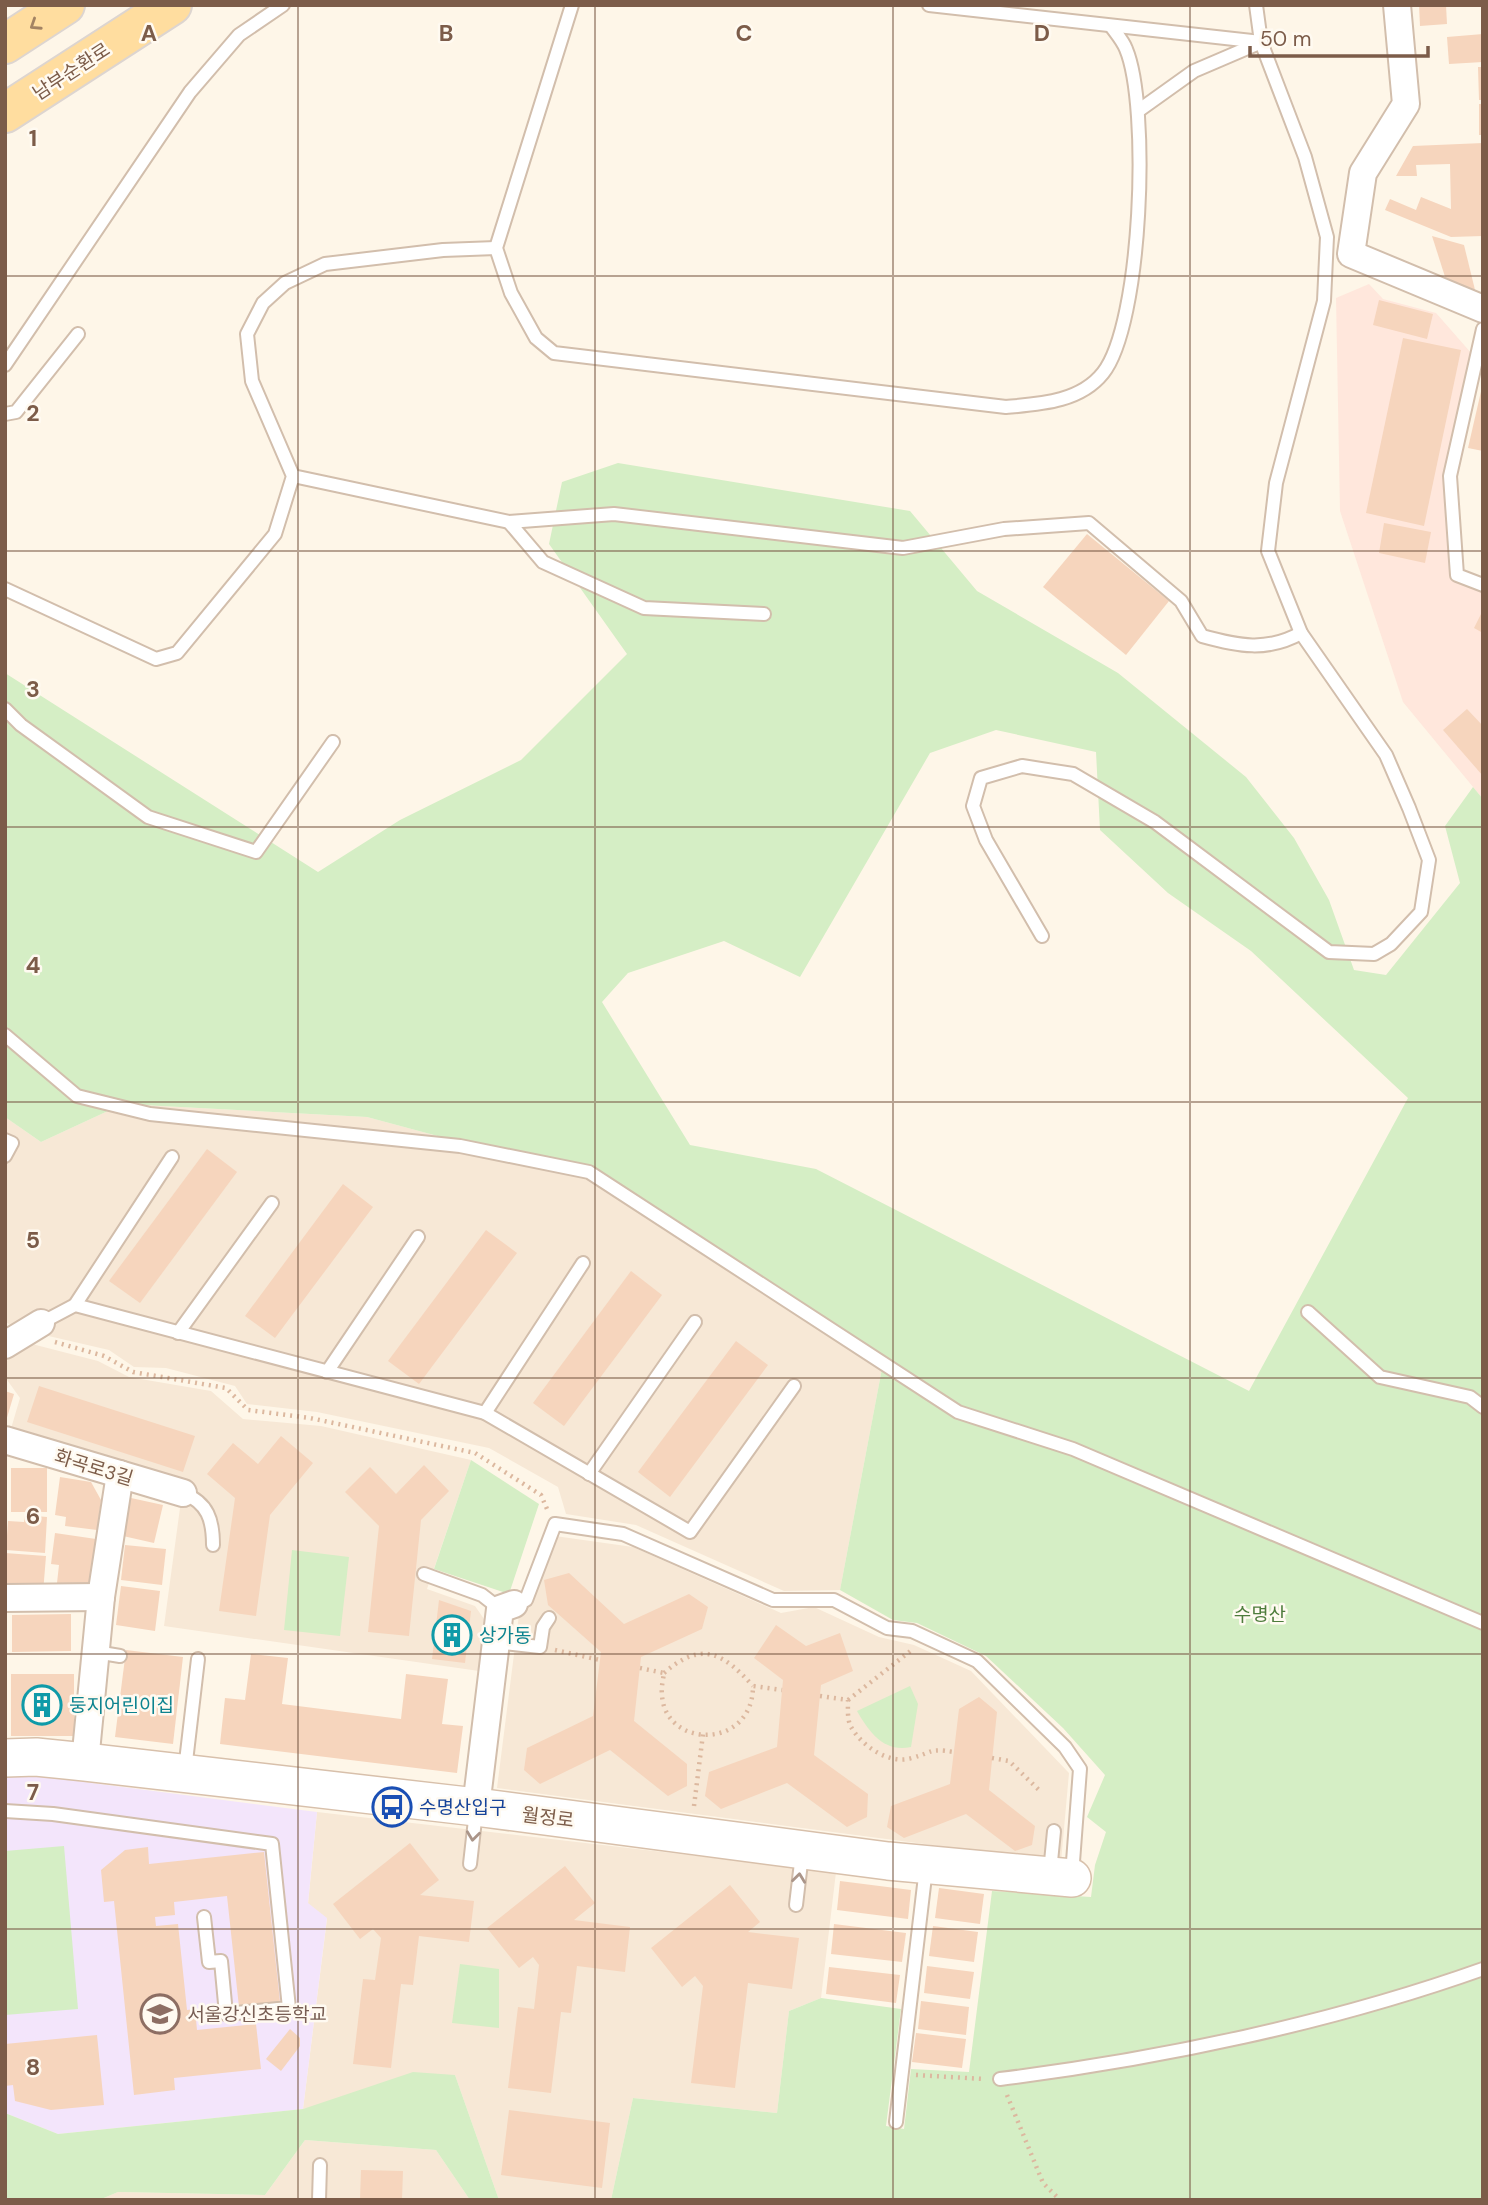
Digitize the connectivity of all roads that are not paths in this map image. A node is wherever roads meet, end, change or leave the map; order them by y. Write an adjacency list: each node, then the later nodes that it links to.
1 (65, 5): 10 (main road, one-way to 10)
2 (172, 5): 12 (main road, 남부순환로)
3 (283, 5): 17 (lane)
4 (572, 5): 13 (lane)
5 (929, 5): 8 (lane)
6 (1256, 5): 9 (lane)
7 (1397, 5): 14 (street)
8 (1111, 26): 9 (lane); 11 (lane)
9 (1261, 42): 11 (lane); 24 (lane)
10 (5, 44)
11 (1138, 111): 13 (lane)
12 (5, 113)
13 (496, 248): 19 (lane)
14 (1483, 309)
15 (1483, 329): 21 (lane)
16 (78, 334): 18 (lane)
17 (5, 365)
18 (5, 414)
19 (293, 477): 20 (lane); 22 (lane)
20 (509, 522): 23 (lane); 24 (lane)
21 (1483, 586)
22 (5, 589)
23 (764, 614)
24 (1301, 633): 27 (lane)
25 (5, 709): 26 (lane)
26 (333, 742)
27 (1042, 936)
28 (5, 1035): 54 (lane)
29 (5, 1140): 30 (lane)
30 (5, 1156)
31 (172, 1157): 35 (lane)
32 (272, 1203): 38 (lane)
33 (418, 1237): 40 (lane)
34 (583, 1263): 43 (lane)
35 (75, 1305): 38 (lane); 39 (lane)
36 (1308, 1312): 42 (lane)
37 (695, 1322): 46 (lane)
38 (178, 1333): 40 (lane)
39 (23, 1334)
40 (327, 1372): 43 (lane)
41 (794, 1386): 46 (lane)
42 (1483, 1406)
43 (485, 1413): 46 (lane)
44 (5, 1440): 45 (street, 화곡로3길)
45 (120, 1474): 47 (street, 화곡로3길); 50 (street)
46 (589, 1474)
47 (183, 1493): 48 (lane)
48 (213, 1545)
49 (424, 1574): 52 (lane)
50 (101, 1597): 51 (street); 58 (street)
51 (5, 1598)
52 (507, 1606): 55 (street); 66 (lane)
53 (549, 1618): 55 (lane)
54 (1483, 1623)
55 (495, 1642): 60 (street)
56 (198, 1659): 59 (lane)
57 (5, 1758): 58 (street, 월정로)
58 (85, 1762): 59 (street, 월정로)
59 (184, 1774): 60 (street, 월정로)
60 (476, 1807): 63 (street, 월정로); 64 (lane, one-way to 64)
61 (5, 1811): 68 (lane)
62 (1054, 1831): 66 (lane)
63 (802, 1850): 65 (street, 월정로); 67 (lane, one-way to 63)
64 (470, 1864)
65 (926, 1865): 66 (street, 월정로); 71 (lane)
66 (1060, 1877)
67 (796, 1905)
68 (204, 1917)
69 (1483, 1969): 70 (lane)
70 (1000, 2079)
71 (896, 2122)
72 (320, 2165): 73 (lane)
73 (319, 2200)

